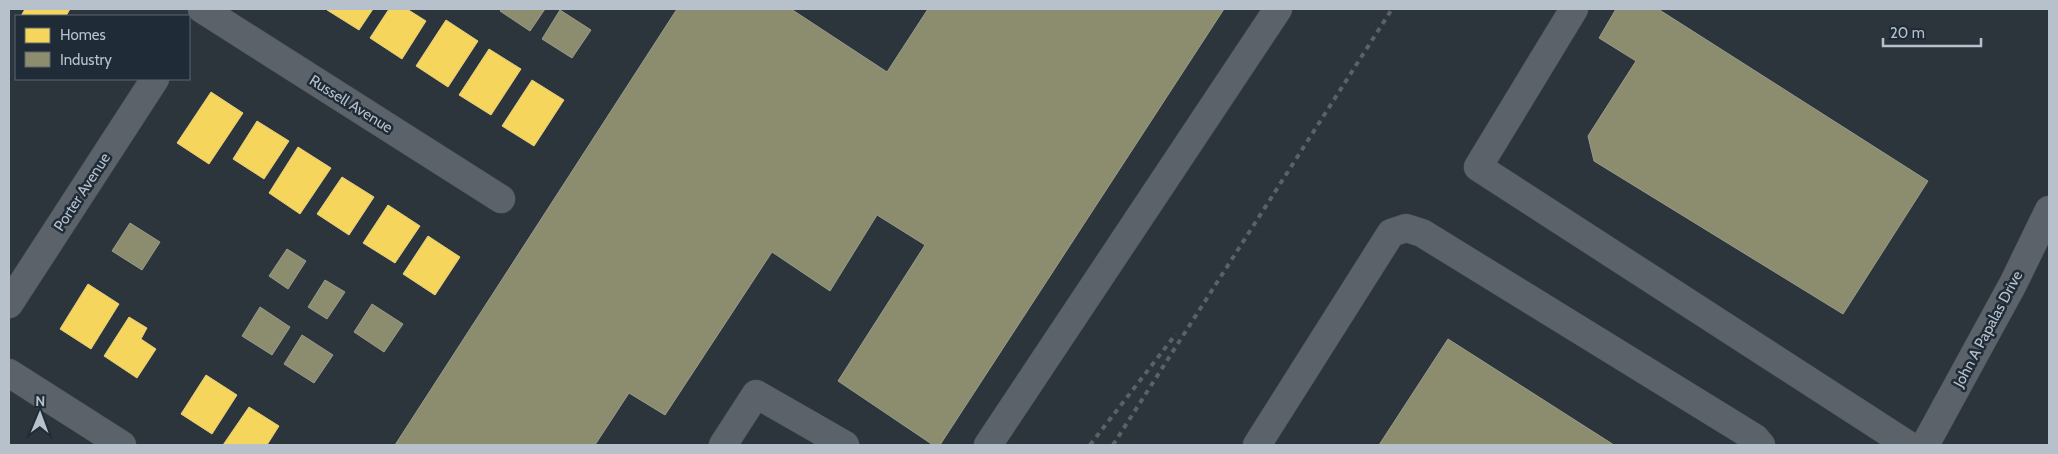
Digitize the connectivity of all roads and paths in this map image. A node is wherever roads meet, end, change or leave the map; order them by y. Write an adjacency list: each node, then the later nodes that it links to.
1 (202, 9): 4 (street); 6 (street, Russell Avenue)
2 (1278, 9): 13 (street)
3 (1574, 9): 16 (street)
4 (190, 26)
5 (154, 80): 8 (street, Porter Avenue)
6 (500, 199)
7 (2049, 210): 17 (street, John A Papalas Drive)
8 (9, 304)
9 (9, 373): 10 (street)
10 (122, 445)
11 (723, 445): 12 (street)
12 (845, 445)
13 (988, 445)
14 (1257, 445): 15 (street)
15 (1761, 445)
16 (1908, 445)
17 (1925, 445)

